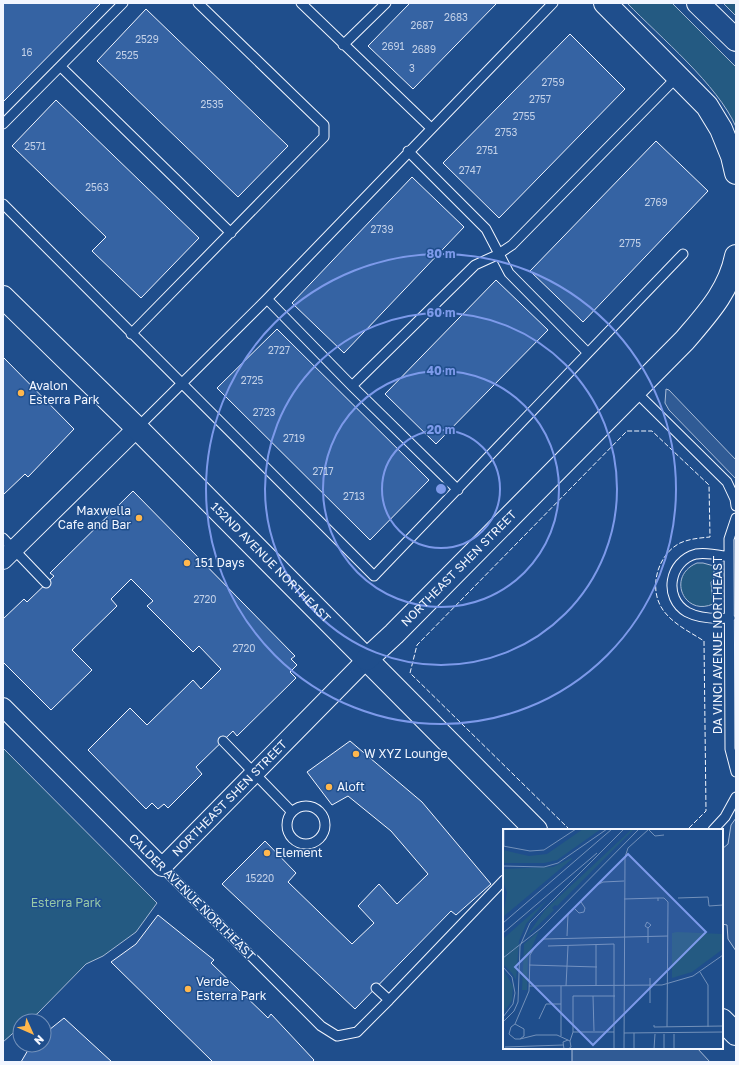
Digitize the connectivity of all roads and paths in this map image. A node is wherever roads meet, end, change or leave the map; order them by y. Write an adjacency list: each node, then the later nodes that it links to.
1 (123, 3): 10 (lane)
2 (198, 3): 17 (lane)
3 (300, 3): 9 (lane)
4 (386, 3): 9 (lane)
5 (553, 3): 13 (lane)
6 (605, 3): 11 (main road)
7 (698, 3): 8 (main road)
8 (736, 40)
9 (343, 45): 13 (lane)
10 (60, 67): 12 (lane); 17 (lane)
11 (678, 76): 15 (main road); 19 (lane)
12 (3, 124)
13 (431, 128): 14 (lane)
14 (408, 151): 19 (lane); 22 (lane)
15 (736, 173)
16 (3, 204): 23 (lane)
17 (231, 233): 23 (lane)
18 (683, 254): 24 (lane)
19 (497, 255): 24 (lane); 26 (lane)
20 (736, 256): 27 (main road, NORTHEAST SHEN STREET)
21 (3, 296): 28 (main road, 152ND AVENUE NORTHEAST)
22 (267, 298): 25 (lane); 26 (lane)
23 (131, 334): 25 (lane)
24 (587, 352): 29 (lane)
25 (181, 384): 28 (lane); 29 (lane)
26 (352, 386): 29 (lane)
27 (634, 391): 30 (lane); 36 (main road, NORTHEAST SHEN STREET)
28 (137, 428): 32 (street); 36 (main road, 152ND AVENUE NORTHEAST)
29 (458, 490)
30 (736, 506)
31 (736, 518): 33 (lane, DA VINCI AVENUE NORTHEAST)
32 (6, 549): 34 (lane)
33 (729, 557): 35 (lane, DA VINCI AVENUE NORTHEAST); 35 (lane)
34 (46, 583)
35 (730, 618): 39 (lane, DA VINCI AVENUE NORTHEAST)
36 (367, 659): 40 (street, NORTHEAST SHEN STREET); 43 (main road, 152ND AVENUE NORTHEAST)
37 (3, 707): 45 (street, CALDER AVENUE NORTHEAST)
38 (223, 741): 40 (lane)
39 (736, 772)
40 (254, 773): 42 (lane); 45 (street, NORTHEAST SHEN STREET)
41 (736, 797): 44 (lane)
42 (292, 812): 42 (lane)
43 (535, 829)
44 (714, 829)
45 (162, 867): 48 (lane, CALDER AVENUE NORTHEAST)
46 (503, 881): 48 (lane, CALDER AVENUE NORTHEAST)
47 (376, 988): 48 (lane)
48 (389, 1000)
49 (723, 1021): 50 (main road)
50 (736, 1034)

